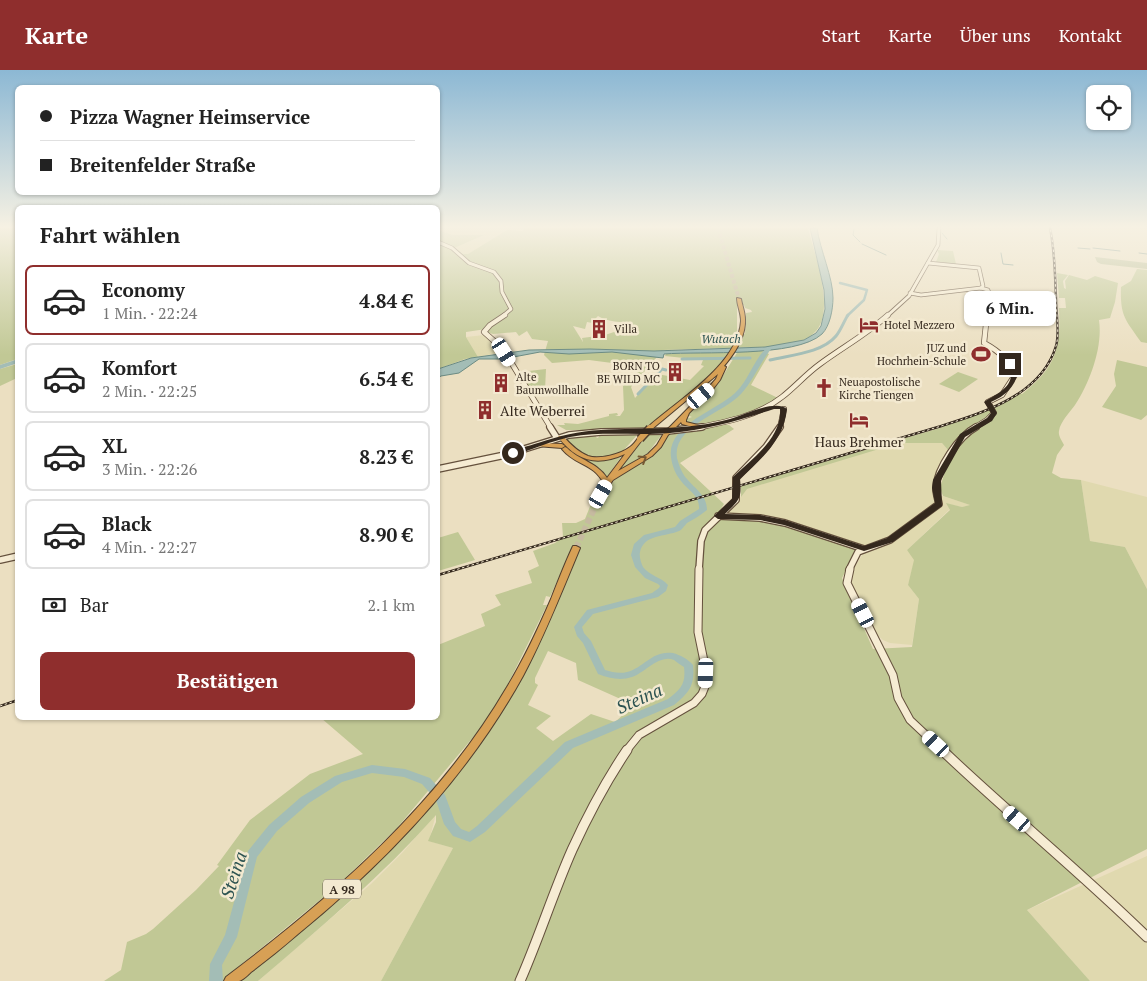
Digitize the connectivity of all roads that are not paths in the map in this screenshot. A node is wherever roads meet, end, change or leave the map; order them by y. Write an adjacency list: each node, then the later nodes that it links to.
1 (492, 271): 16 (main road)
2 (924, 271): 5 (main road)
3 (980, 271): 4 (main road)
4 (981, 288): 6 (main road); 25 (main road)
5 (912, 291): 6 (main road); 8 (main road)
6 (921, 295): 8 (main road)
7 (739, 298): 9 (highway)
8 (906, 298): 11 (main road)
9 (724, 365): 10 (highway); 19 (highway, bridge)
10 (711, 388): 14 (highway); 15 (highway)
11 (774, 403): 12 (main road); 13 (main road)
12 (783, 408): 13 (main road); 23 (main road)
13 (762, 410): 14 (main road)
14 (698, 428): 15 (main road)
15 (668, 431): 16 (main road); 21 (highway, one-way to 15)
16 (558, 436): 17 (main road); 18 (highway); 19 (highway)
17 (538, 445): 18 (highway); 20 (main road)
18 (562, 446): 21 (highway)
19 (631, 449): 21 (highway)
20 (440, 469)
21 (609, 481): 22 (highway)
22 (601, 494)
23 (718, 516): 25 (main road); 30 (main road)
24 (576, 548): 29 (highway, A 98)
25 (864, 549): 28 (main road)
26 (15, 557): 27 (main road)
27 (0, 560)
28 (1147, 937)
29 (230, 981)
30 (520, 981)

